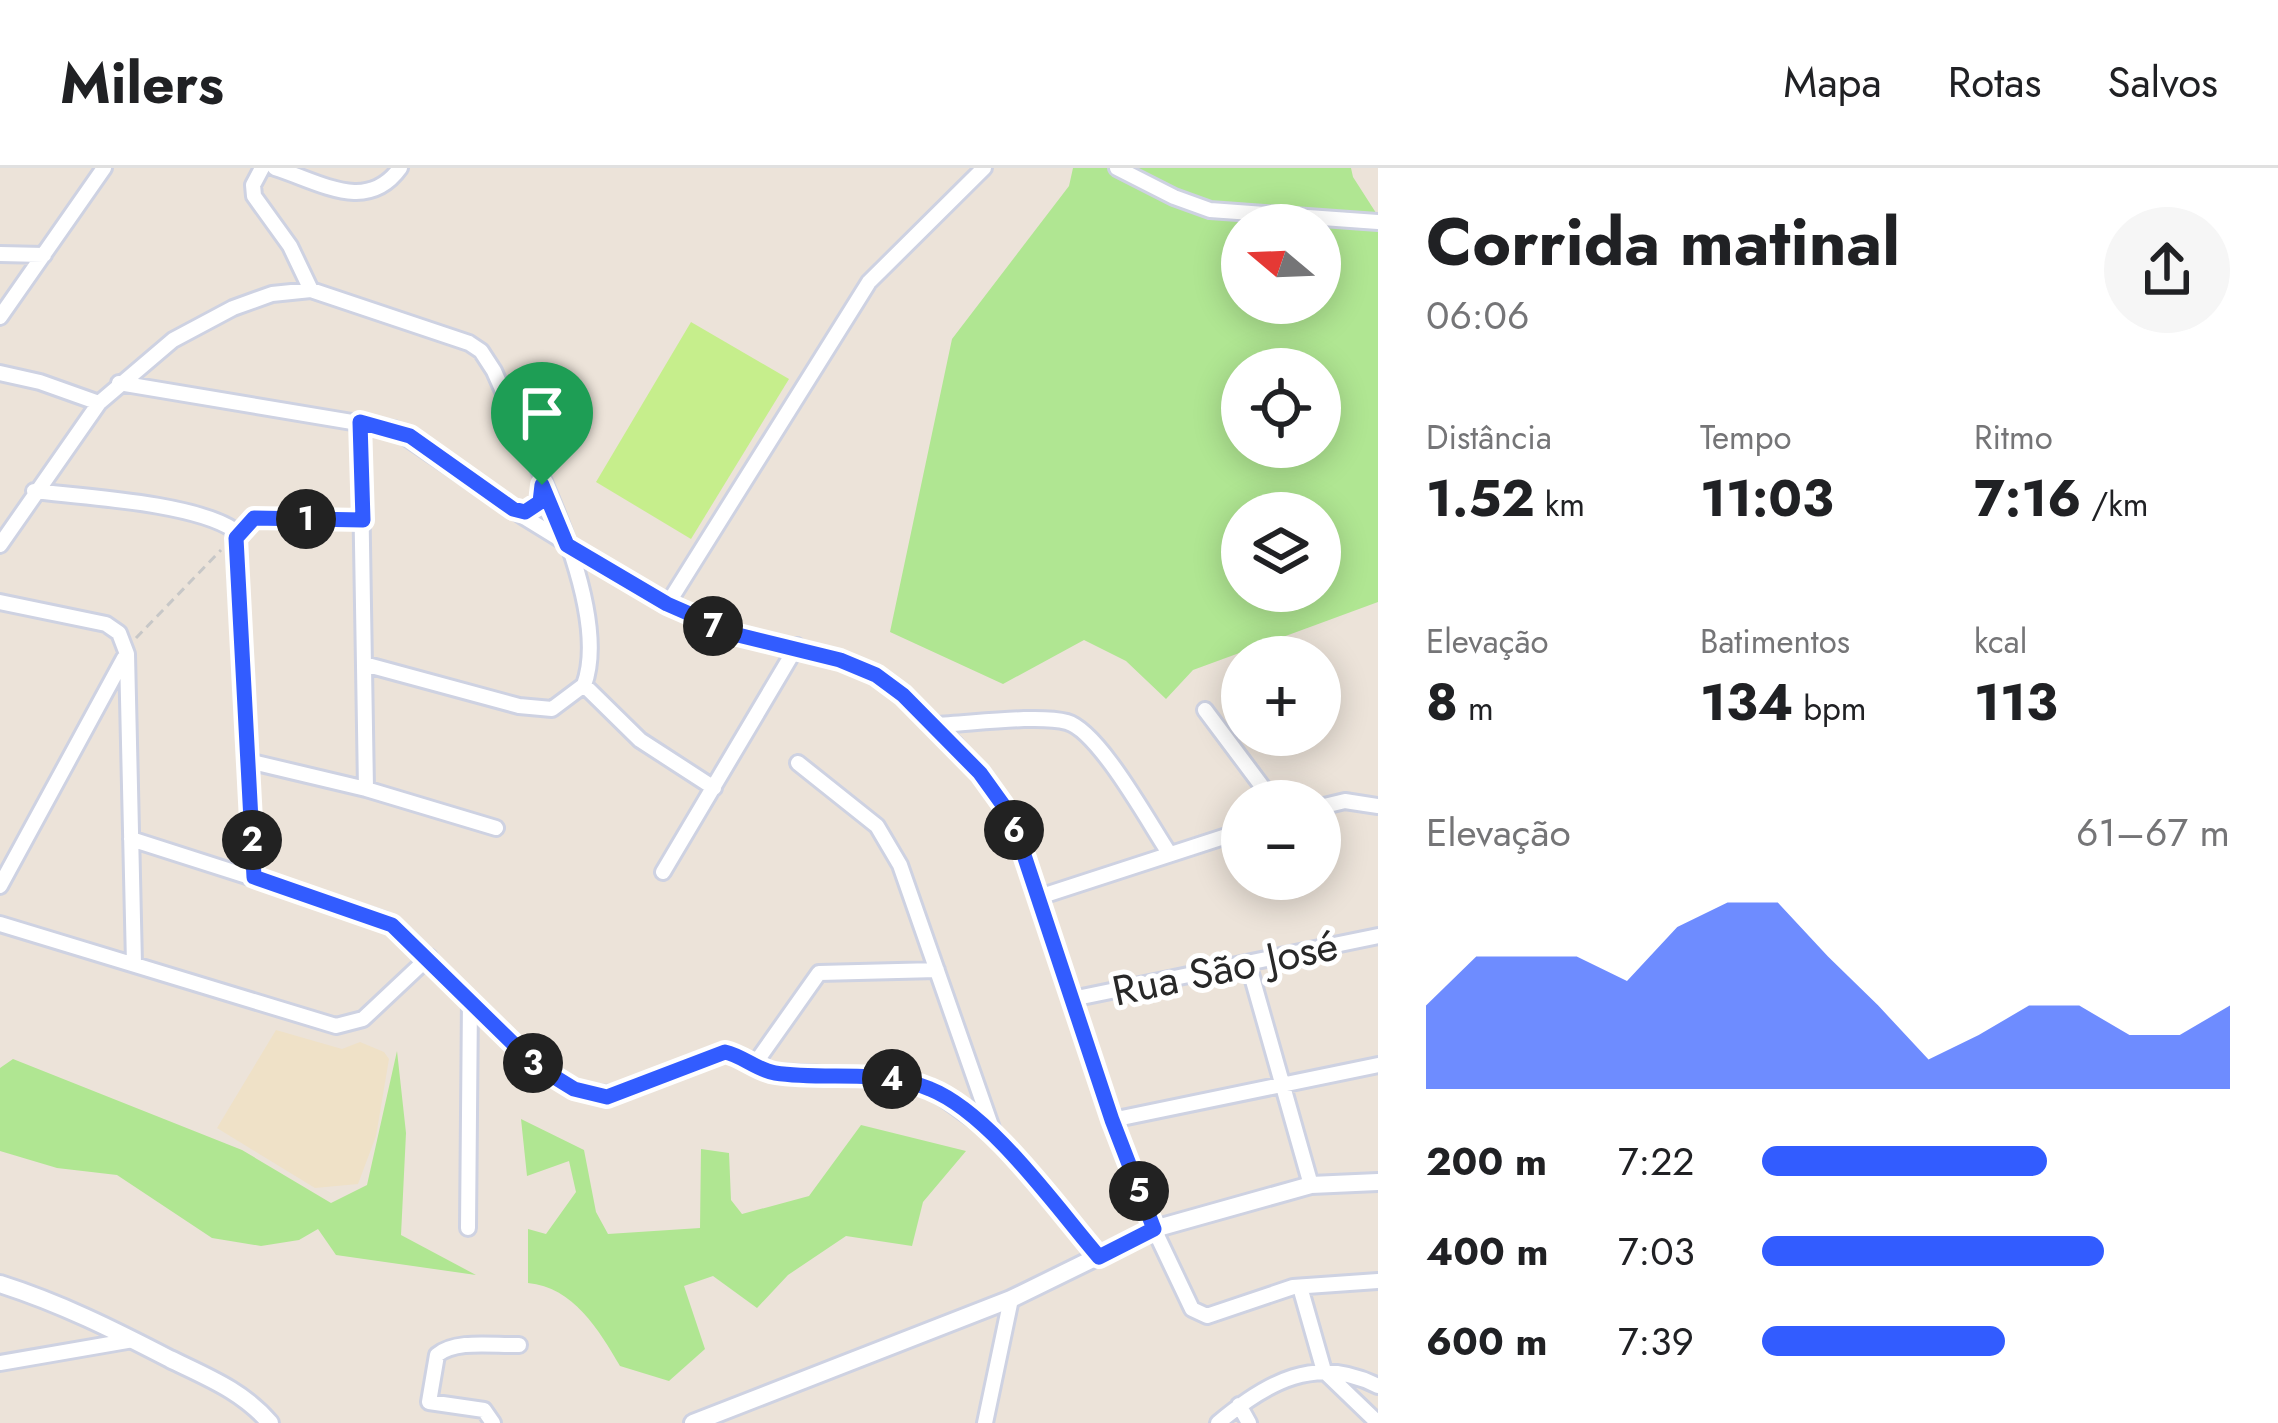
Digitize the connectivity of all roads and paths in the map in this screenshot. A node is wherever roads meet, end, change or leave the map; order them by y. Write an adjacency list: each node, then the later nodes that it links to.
1 (104, 168): 9 (street)
2 (262, 168): 10 (street)
3 (275, 168): 4 (street)
4 (400, 168)
5 (983, 168): 24 (street)
6 (1117, 168): 7 (street)
7 (1378, 222)
8 (0, 254): 9 (street)
9 (44, 255): 11 (street)
10 (311, 290): 13 (street); 16 (street)
11 (0, 317)
12 (0, 374): 14 (street)
13 (119, 383): 14 (street); 15 (street)
14 (99, 403): 17 (street)
15 (360, 422): 18 (street); 19 (street)
16 (542, 485): 18 (street); 22 (street)
17 (34, 491): 20 (street); 21 (street)
18 (513, 509): 22 (street)
19 (363, 520): 20 (path); 27 (street)
20 (236, 535): 26 (path); 31 (street)
21 (0, 545)
22 (567, 545): 24 (street); 28 (street)
23 (0, 602): 26 (street)
24 (667, 604): 25 (street)
25 (797, 646): 30 (street); 34 (street)
26 (126, 650): 40 (street); 44 (street)
27 (364, 664): 28 (street); 35 (street)
28 (584, 685): 34 (street)
29 (1204, 710): 33 (street)
30 (935, 725): 41 (street); 45 (street)
31 (248, 761): 35 (street); 43 (street)
32 (798, 763): 51 (street)
33 (1257, 780)
34 (714, 788): 42 (street)
35 (366, 789): 38 (street)
36 (1341, 802): 37 (street)
37 (1378, 806)
38 (496, 828)
39 (1221, 837): 41 (street)
40 (131, 839): 43 (street); 50 (street)
41 (1169, 853): 45 (street)
42 (663, 872)
43 (254, 877): 48 (street)
44 (0, 886)
45 (1040, 897): 52 (street)
46 (0, 924): 50 (street)
47 (1378, 936): 49 (street, Rua São José)
48 (429, 957): 50 (street); 53 (street)
49 (1248, 962): 52 (street, Rua São José); 56 (street)
50 (134, 964)
51 (937, 970): 54 (street); 58 (street)
52 (1072, 999): 57 (street)
53 (470, 1000): 54 (street); 61 (street)
54 (754, 1065): 58 (street)
55 (1378, 1065): 56 (street)
56 (1285, 1087): 57 (street); 60 (street)
57 (1112, 1120): 62 (street)
58 (994, 1134): 63 (street)
59 (1378, 1182): 60 (street)
60 (1311, 1185): 62 (street)
61 (468, 1228)
62 (1154, 1229): 63 (street); 66 (street)
63 (1099, 1257): 67 (street)
64 (1378, 1281): 66 (street)
65 (0, 1284): 68 (street)
66 (1300, 1287): 71 (street)
67 (1011, 1299): 76 (street); 77 (street)
68 (133, 1340): 70 (street); 74 (street)
69 (519, 1345): 75 (street)
70 (0, 1363)
71 (1324, 1371): 72 (street); 73 (street); 80 (street)
72 (1378, 1386)
73 (1239, 1405): 78 (street); 79 (street)
74 (270, 1423)
75 (493, 1423)
76 (693, 1423)
77 (986, 1423)
78 (1218, 1423)
79 (1249, 1423)
80 (1378, 1423)

